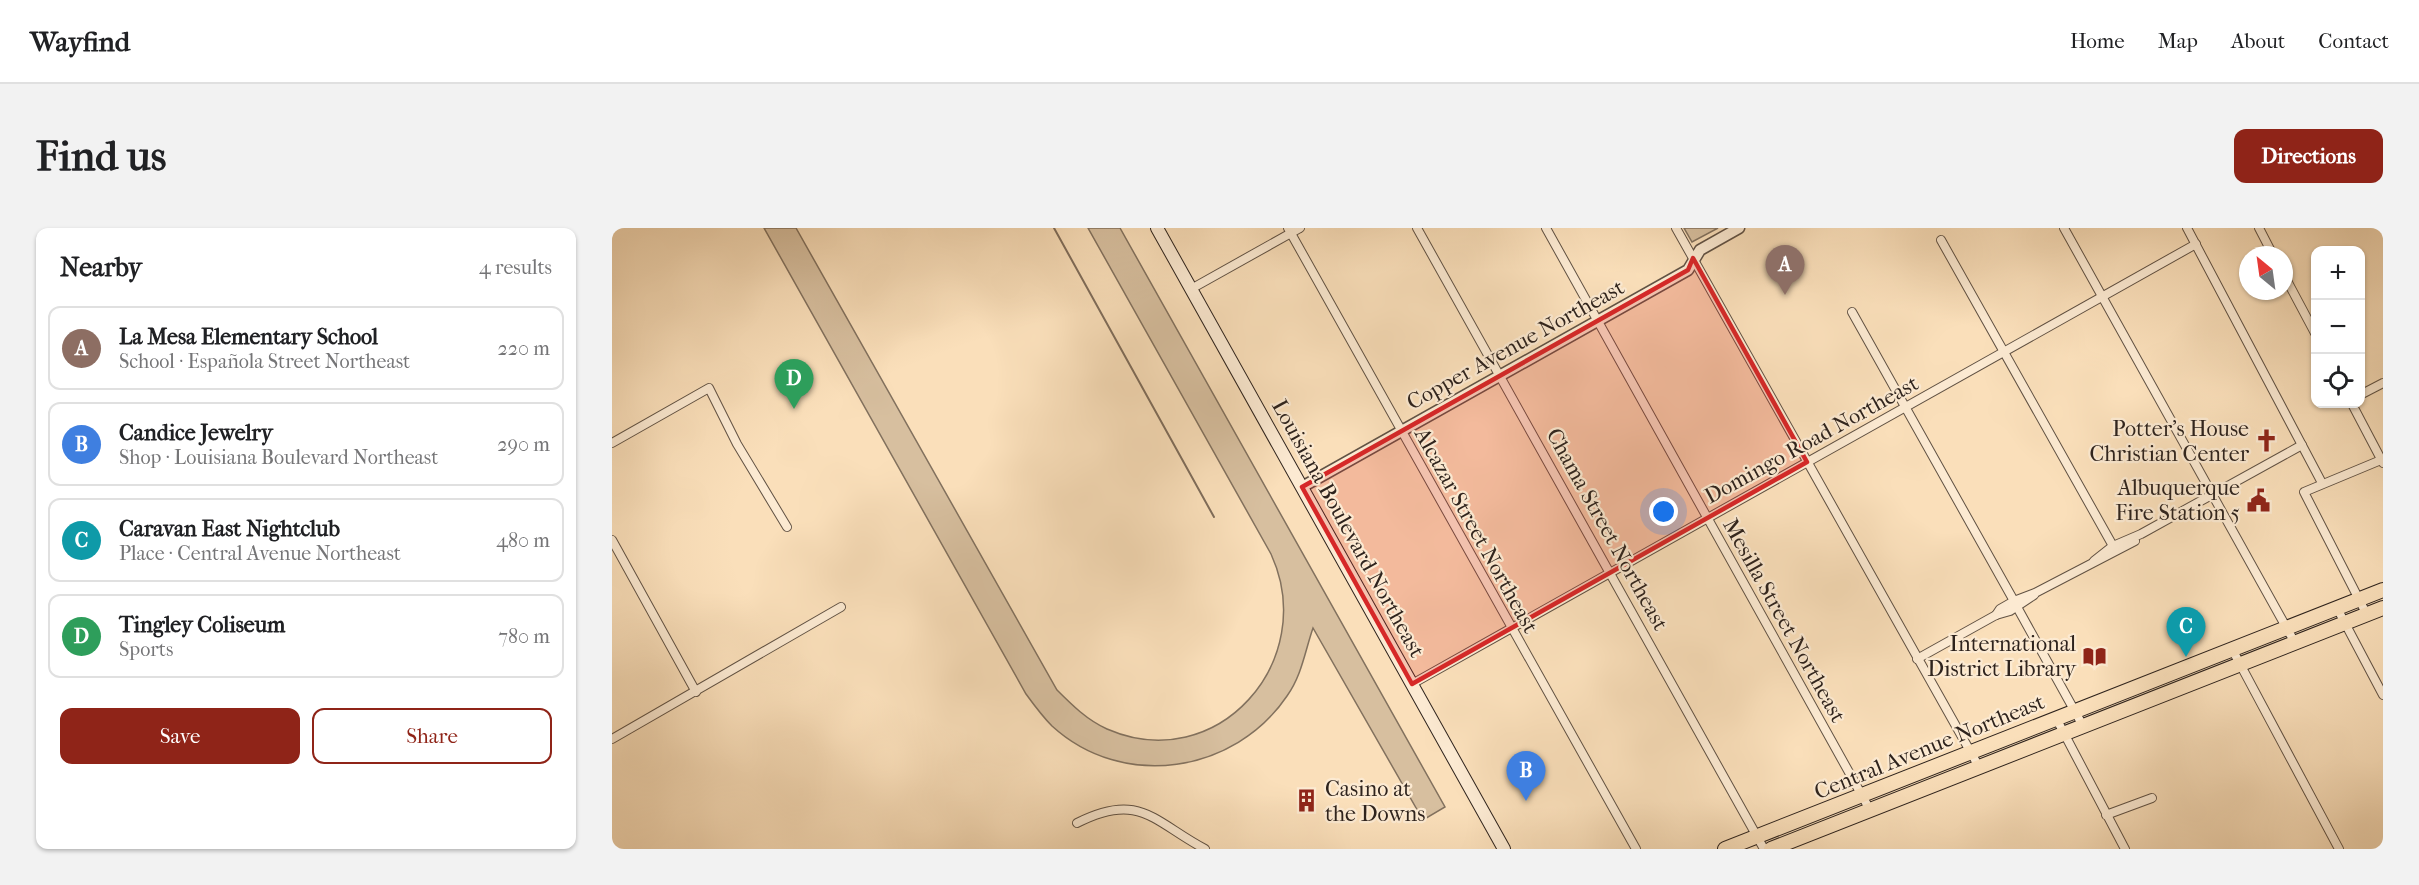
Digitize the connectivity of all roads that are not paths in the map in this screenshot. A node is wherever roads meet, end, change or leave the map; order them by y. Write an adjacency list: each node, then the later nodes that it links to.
1 (1157, 228): 15 (main road, Louisiana Boulevard Northeast)
2 (1300, 228): 10 (street)
3 (1417, 228): 22 (street, Chama Street Northeast)
4 (1546, 228): 19 (street, Mesilla Street Northeast)
5 (1676, 228): 14 (street)
6 (1739, 228): 14 (street, Copper Avenue Northeast)
7 (2064, 228): 17 (street)
8 (2187, 228): 12 (street)
9 (2259, 228): 13 (street)
10 (1289, 231): 15 (street); 27 (street, Alcazar Street Northeast)
11 (1941, 240): 21 (street)
12 (2196, 244): 17 (street, Domingo Road Northeast); 29 (street)
13 (2268, 246)
14 (1693, 258): 19 (street, Copper Avenue Northeast); 30 (street)
15 (1191, 289): 33 (main road, Louisiana Boulevard Northeast)
16 (2293, 292): 20 (street)
17 (2102, 296): 21 (street, Domingo Road Northeast); 34 (street)
18 (1852, 312): 25 (street)
19 (1598, 321): 22 (street, Copper Avenue Northeast); 35 (street, Mesilla Street Northeast)
20 (2311, 326)
21 (2003, 352): 25 (street, Domingo Road Northeast); 39 (street)
22 (1500, 374): 27 (street, Copper Avenue Northeast); 41 (street, Chama Street Northeast)
23 (2383, 383): 24 (street)
24 (2365, 393)
25 (1905, 407): 30 (street, Domingo Road Northeast); 44 (street)
26 (2354, 408): 31 (street)
27 (1400, 431): 33 (street, Copper Avenue Northeast); 50 (street, Alcazar Street Northeast)
28 (612, 443): 36 (street)
29 (2302, 445): 32 (street); 34 (street)
30 (1807, 462): 35 (street, Domingo Road Northeast); 54 (street)
31 (2382, 462): 32 (street)
32 (2322, 483): 43 (street)
33 (1302, 486): 56 (main road, Louisiana Boulevard Northeast)
34 (2213, 494): 37 (street); 51 (street)
35 (1707, 518): 41 (street, Domingo Road Northeast); 66 (street, Mesilla Street Northeast)
36 (787, 527)
37 (2141, 534): 39 (street); 40 (street)
38 (612, 540): 57 (street)
39 (2113, 546): 40 (street)
40 (2094, 561): 44 (street)
41 (1611, 572): 50 (street, Domingo Road Northeast); 71 (street, Chama Street Northeast)
42 (2383, 590): 43 (main road, Central Avenue Northeast)
43 (2359, 599): 46 (main road, Central Avenue Northeast); 48 (street)
44 (2016, 604): 54 (street); 59 (street)
45 (841, 607): 57 (street)
46 (2337, 608): 49 (street); 51 (main road, Central Avenue Northeast)
47 (2383, 608): 48 (main road)
48 (2367, 615): 49 (main road)
49 (2345, 624): 52 (main road); 58 (street)
50 (1512, 628): 56 (street, Domingo Road Northeast); 74 (street, Alcazar Street Northeast)
51 (2287, 628): 52 (street); 53 (main road, Central Avenue Northeast)
52 (2295, 643): 55 (main road)
53 (2232, 649): 55 (street); 59 (main road, Central Avenue Northeast)
54 (1917, 659): 64 (street)
55 (2240, 665): 61 (main road); 79 (street)
56 (1412, 684): 73 (main road, Louisiana Boulevard Northeast)
57 (696, 692): 63 (street)
58 (2383, 695)
59 (2074, 711): 60 (main road, Central Avenue Northeast); 61 (street)
60 (2056, 718): 62 (street); 64 (main road, Central Avenue Northeast)
61 (2083, 726): 62 (main road)
62 (2065, 733): 65 (main road); 69 (street)
63 (612, 739)
64 (1970, 752): 65 (street); 66 (main road, Central Avenue Northeast)
65 (1978, 766): 68 (main road)
66 (1862, 796): 68 (street, Mesilla Street Northeast); 71 (main road, Central Avenue Northeast)
67 (2152, 798): 69 (street)
68 (1870, 810): 77 (main road)
69 (2106, 815): 78 (street)
70 (1077, 823): 72 (street)
71 (1758, 836): 75 (main road, Central Avenue Northeast); 76 (street, Chama Street Northeast)
72 (1205, 849)
73 (1504, 849)
74 (1636, 849)
75 (1725, 849)
76 (1764, 849)
77 (1771, 849)
78 (2125, 849)
79 (2339, 849)

